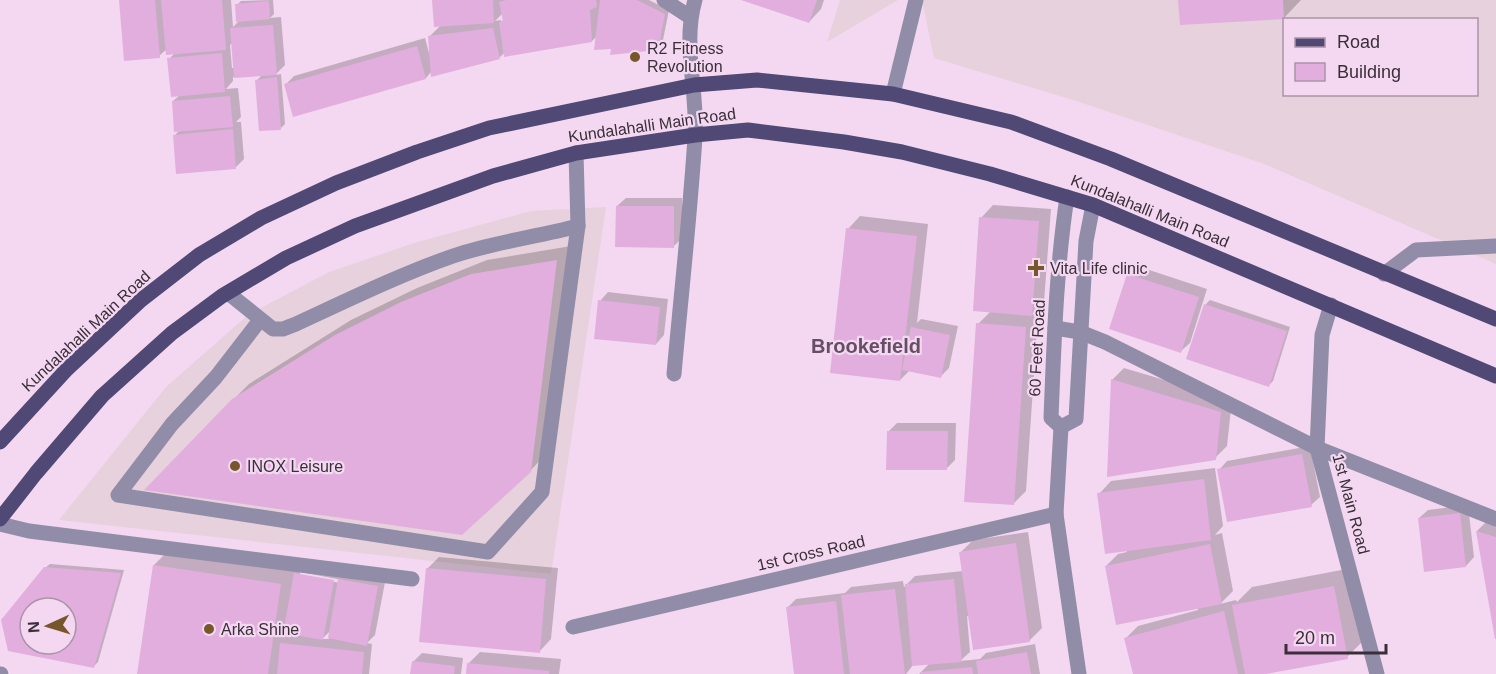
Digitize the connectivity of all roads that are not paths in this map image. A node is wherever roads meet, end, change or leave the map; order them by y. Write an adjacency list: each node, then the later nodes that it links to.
1 (664, 0): 4 (street)
2 (695, 0): 4 (street)
3 (916, 0): 6 (street)
4 (690, 17): 5 (street)
5 (694, 85): 6 (main road, Kundalahalli Main Road); 7 (street); 23 (main road, Kundalahalli Main Road)
6 (893, 94): 13 (main road, Kundalahalli Main Road)
7 (695, 135): 8 (main road, Kundalahalli Main Road); 9 (main road, Kundalahalli Main Road); 20 (street)
8 (576, 153): 11 (street); 14 (main road, Kundalahalli Main Road)
9 (1067, 197): 10 (main road, Kundalahalli Main Road); 18 (street, 60 Feet Road)
10 (1094, 205): 15 (main road, Kundalahalli Main Road); 19 (street)
11 (579, 226): 17 (street); 17 (street)
12 (1496, 246): 13 (street)
13 (1384, 274): 16 (main road, Kundalahalli Main Road)
14 (228, 293): 17 (street); 26 (main road, Kundalahalli Main Road)
15 (1331, 305): 21 (main road, Kundalahalli Main Road); 24 (street, 1st Main Road)
16 (1496, 319)
17 (260, 320)
18 (1055, 328): 19 (street); 22 (street, 60 Feet Road)
19 (1080, 332): 22 (street); 24 (street)
20 (674, 374)
21 (1496, 376)
22 (1061, 427): 25 (street, 60 Feet Road)
23 (0, 442)
24 (1317, 448): 27 (street); 32 (street, 1st Main Road)
25 (1056, 514): 30 (street, 1st Cross Road); 31 (street, 60 Feet Road)
26 (0, 519)
27 (1496, 519)
28 (0, 524): 29 (street)
29 (411, 579)
30 (573, 627)
31 (1079, 674)
32 (1377, 674)

